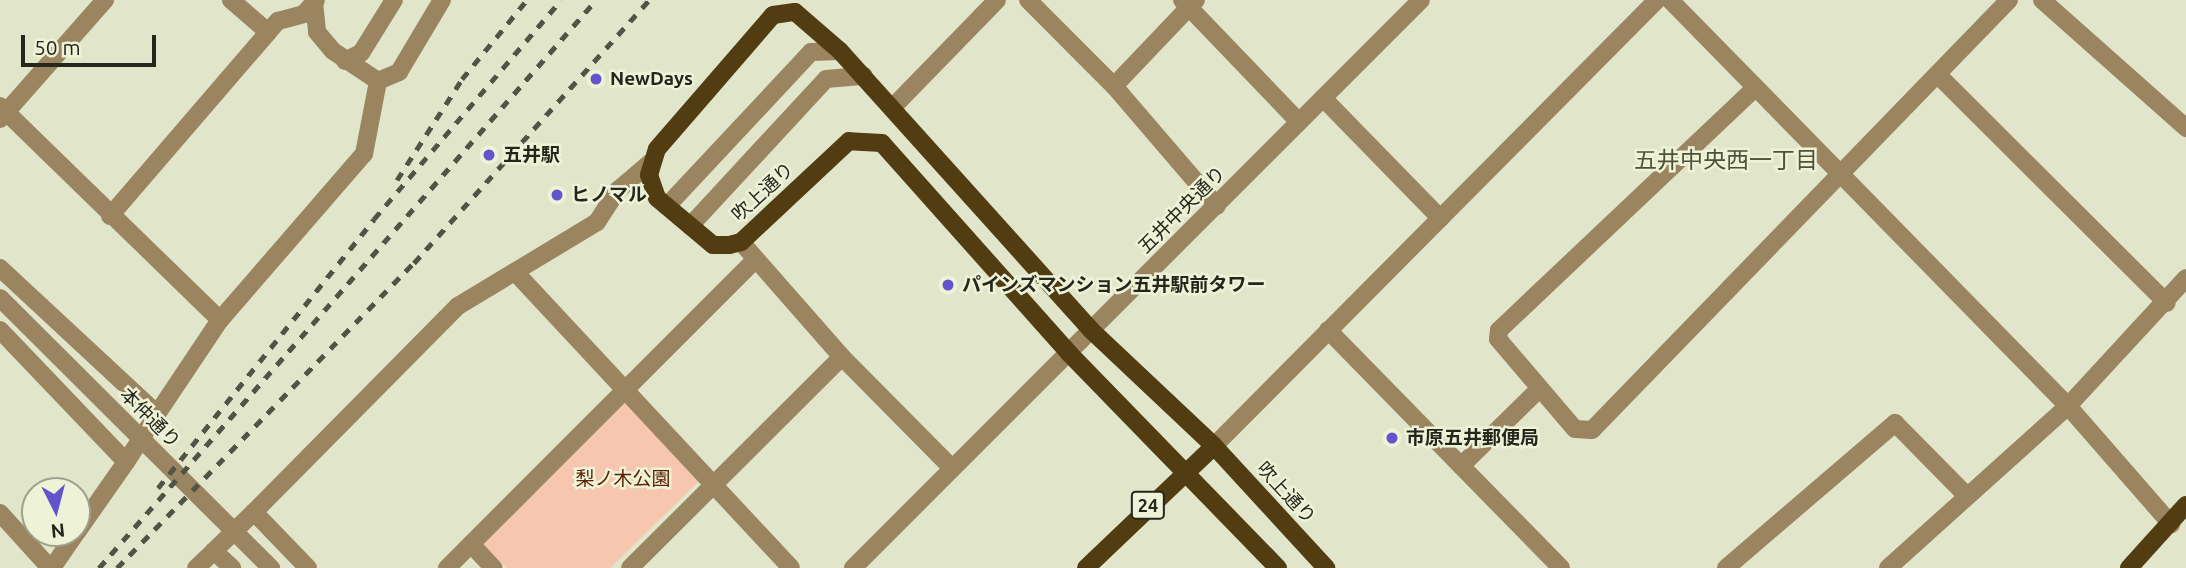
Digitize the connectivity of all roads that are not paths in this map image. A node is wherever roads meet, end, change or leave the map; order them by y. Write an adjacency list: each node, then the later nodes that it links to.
1 (106, 0): 26 (street)
2 (231, 0): 15 (street)
3 (394, 0): 18 (street)
4 (442, 0): 21 (street)
5 (997, 0): 25 (street)
6 (1028, 0): 22 (street)
7 (1421, 0): 24 (street, 五井中央通り)
8 (1657, 0): 34 (street)
9 (1670, 0): 23 (street)
10 (2009, 0): 20 (street)
11 (2042, 0): 28 (street)
12 (315, 1): 15 (street); 16 (street)
13 (1189, 2): 22 (street); 27 (street)
14 (791, 5): 17 (main road, 吹上通り); 29 (main road, 吹上通り)
15 (268, 32): 16 (street); 33 (street)
16 (317, 32): 18 (street)
17 (839, 51): 19 (main road, 吹上通り); 31 (street)
18 (345, 61): 21 (street)
19 (864, 76): 25 (main road, 吹上通り); 35 (street)
20 (1940, 77): 30 (street); 42 (street)
21 (378, 81): 43 (street)
22 (1114, 86): 32 (street)
23 (1754, 89): 30 (street); 49 (street)
24 (1323, 97): 27 (street, 五井中央通り); 34 (street)
25 (893, 107): 45 (main road, 吹上通り)
26 (2, 112): 33 (street)
27 (1299, 121): 32 (street, 五井中央通り)
28 (2186, 128)
29 (651, 162): 31 (main road, 吹上通り); 39 (street)
30 (1840, 178): 49 (street); 51 (street)
31 (667, 206): 35 (main road, 吹上通り)
32 (1217, 206): 45 (street, 五井中央通り)
33 (110, 216): 43 (street)
34 (1440, 218): 46 (street)
35 (690, 226): 36 (main road, 吹上通り)
36 (741, 242): 37 (street); 47 (main road, 吹上通り)
37 (755, 260): 48 (street); 50 (street)
38 (0, 268): 52 (street)
39 (516, 273): 50 (street); 61 (street)
40 (2186, 278): 42 (street)
41 (0, 298): 71 (street, 本仲通り)
42 (2167, 303): 51 (street)
43 (220, 320): 52 (street)
44 (0, 330): 54 (street)
45 (1091, 330): 47 (street, 五井中央通り); 53 (main road, 吹上通り)
46 (1328, 330): 53 (street); 55 (street)
47 (1069, 353): 56 (street, 五井中央通り); 57 (main road, 吹上通り)
48 (842, 357): 56 (street); 58 (street)
49 (1539, 389): 55 (street)
50 (628, 390): 58 (street); 65 (street)
51 (2068, 406): 59 (street); 64 (street)
52 (157, 414): 54 (street, bridge)
53 (1214, 446): 57 (main road, 24); 80 (main road, 吹上通り)
54 (126, 462): 63 (street)
55 (1461, 466): 81 (street)
56 (951, 467): 77 (street, 五井中央通り)
57 (1184, 470): 78 (main road, 24); 79 (main road, 吹上通り / 24)
58 (715, 486): 75 (street); 76 (street)
59 (1966, 495): 82 (street); 83 (street)
60 (2186, 505): 64 (main road)
61 (254, 512): 67 (street, bridge); 72 (street)
62 (0, 513): 68 (street)
63 (91, 513)
64 (2171, 524): 84 (main road)
65 (471, 544): 73 (street); 74 (street)
66 (67, 547): 68 (street)
67 (214, 551): 69 (street); 70 (street)
68 (51, 568)
69 (196, 568)
70 (232, 568)
71 (271, 568)
72 (308, 568)
73 (447, 568)
74 (493, 568)
75 (630, 568)
76 (791, 568)
77 (853, 568)
78 (1086, 568)
79 (1278, 568)
80 (1326, 568)
81 (1560, 568)
82 (1726, 568)
83 (1888, 568)
84 (2129, 568)

